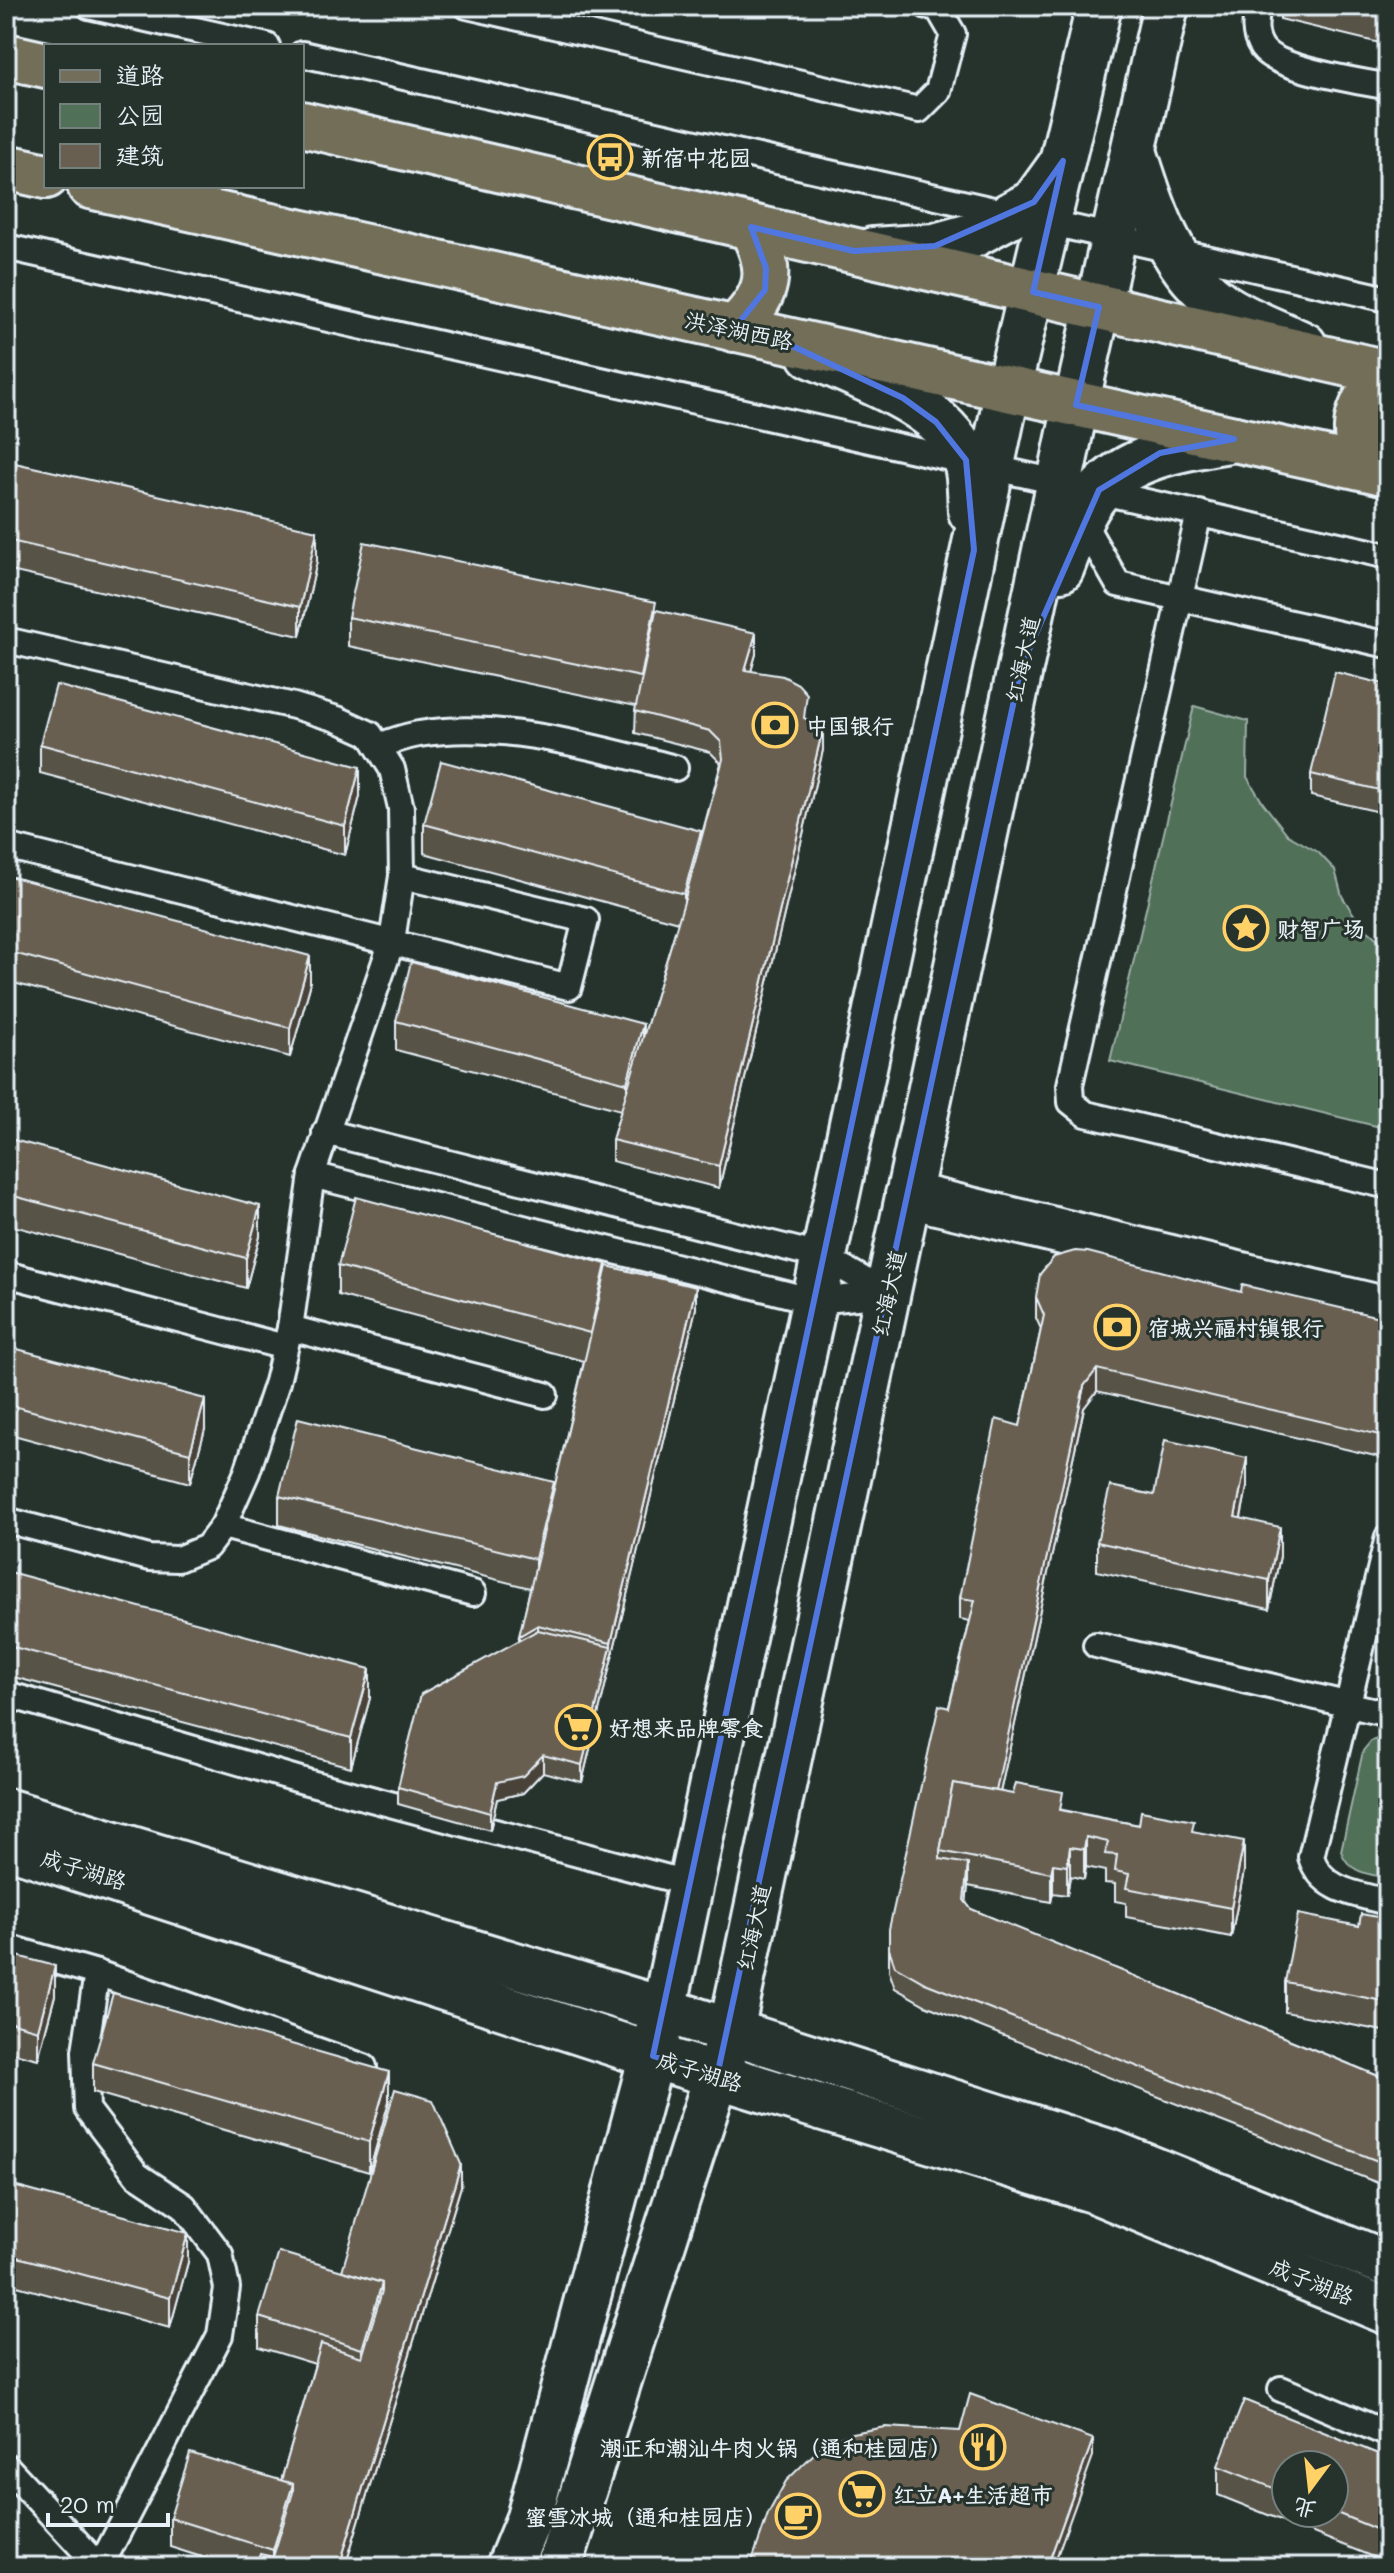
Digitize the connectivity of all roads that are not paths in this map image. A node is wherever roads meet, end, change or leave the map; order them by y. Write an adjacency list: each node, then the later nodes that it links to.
1 (89, 6): 8 (lane)
2 (467, 6): 7 (lane)
3 (927, 6): 7 (lane)
4 (1099, 6): 18 (main road)
5 (1166, 6): 14 (main road, 红海大道)
6 (1258, 6): 12 (lane)
7 (493, 9)
8 (258, 44)
9 (304, 54): 18 (lane)
10 (6, 56): 11 (main road)
11 (44, 65)
12 (1388, 87)
13 (304, 124): 19 (main road)
14 (1134, 151): 20 (main road, 红海大道); 22 (main road)
15 (6, 167): 16 (main road)
16 (44, 176)
17 (99, 188): 27 (main road, 洪泽湖西路)
18 (1031, 218): 20 (lane); 23 (main road); 24 (main road)
19 (751, 227): 23 (main road); 27 (main road)
20 (1114, 236): 22 (lane); 26 (main road, 红海大道)
21 (6, 247): 34 (lane)
22 (1170, 249): 25 (lane); 28 (main road)
23 (854, 251): 24 (main road)
24 (1033, 292): 26 (main road); 31 (main road)
25 (1388, 299)
26 (1099, 307): 28 (main road); 32 (main road, 红海大道)
27 (754, 333): 31 (main road, 洪泽湖西路); 34 (main road)
28 (1339, 361): 29 (main road)
29 (1388, 373)
30 (1388, 381): 35 (main road)
31 (1008, 389): 32 (main road, 洪泽湖西路); 34 (main road)
32 (1076, 405): 33 (main road, 洪泽湖西路); 36 (main road, 红海大道)
33 (1234, 439): 35 (main road, 洪泽湖西路); 36 (main road)
34 (979, 463): 36 (lane); 51 (main road)
35 (1384, 472)
36 (1080, 497): 37 (lane); 39 (lane); 50 (main road, 红海大道)
37 (1199, 513): 38 (lane); 39 (lane)
38 (1388, 556)
39 (1180, 598): 41 (lane); 49 (lane)
40 (6, 640): 42 (lane)
41 (1388, 645)
42 (378, 746): 43 (lane); 45 (lane)
43 (675, 768)
44 (6, 846): 46 (lane)
45 (402, 876): 46 (lane); 46 (lane)
46 (392, 941): 47 (lane)
47 (325, 1132): 48 (lane); 51 (lane)
48 (312, 1175): 54 (lane); 56 (lane)
49 (1388, 1186)
50 (908, 1195): 53 (main road, 红海大道); 55 (main road)
51 (824, 1257): 53 (lane); 54 (main road)
52 (6, 1274): 56 (lane)
53 (888, 1294): 54 (lane); 73 (main road, 红海大道)
54 (814, 1301): 68 (main road)
55 (1388, 1310)
56 (287, 1338): 57 (lane); 59 (lane)
57 (545, 1395)
58 (6, 1520): 59 (lane)
59 (223, 1526): 61 (lane)
60 (1388, 1537): 64 (lane)
61 (473, 1593)
62 (1096, 1645): 64 (lane)
63 (6, 1694): 68 (lane)
64 (1348, 1704): 65 (lane); 69 (lane)
65 (1388, 1714)
66 (6, 1811): 72 (main road, 成子湖路)
67 (6, 1845): 74 (main road, 成子湖路)
68 (691, 1884): 72 (main road)
69 (1388, 1902)
70 (6, 1947): 71 (lane)
71 (97, 1973): 75 (lane); 82 (lane)
72 (664, 2010): 73 (main road, 成子湖路); 74 (main road)
73 (731, 2031): 76 (main road, 红海大道); 77 (main road, 成子湖路)
74 (653, 2056): 76 (main road, 成子湖路); 83 (main road)
75 (366, 2068)
76 (717, 2076): 78 (main road, 成子湖路); 84 (main road, 红海大道)
77 (1388, 2264)
78 (1388, 2312)
79 (1281, 2389): 80 (lane)
80 (1388, 2434)
81 (6, 2466): 82 (lane)
82 (100, 2567)
83 (509, 2567)
84 (559, 2567)

